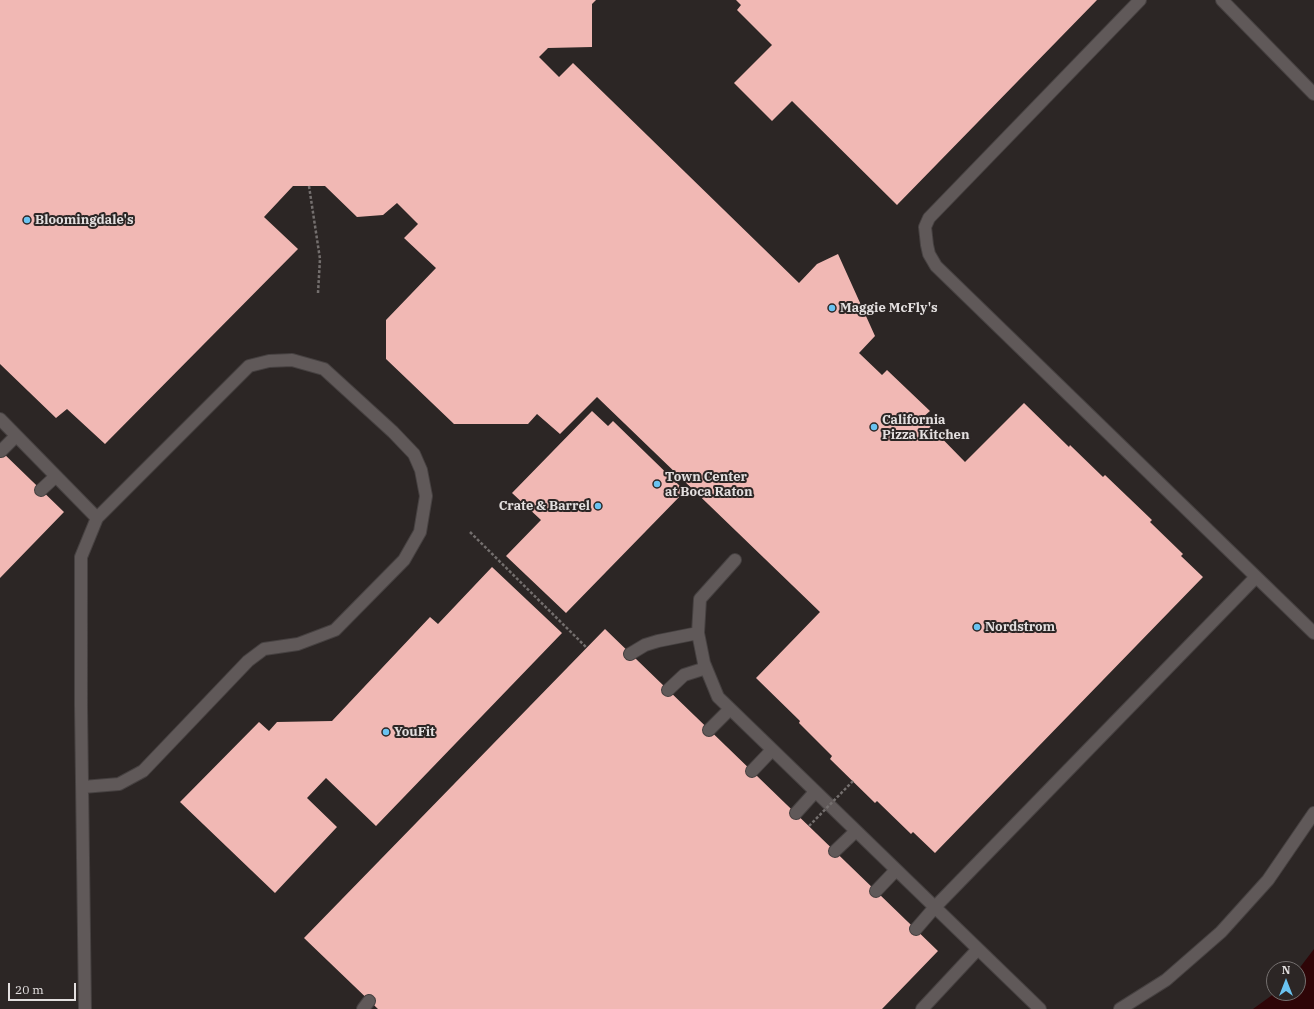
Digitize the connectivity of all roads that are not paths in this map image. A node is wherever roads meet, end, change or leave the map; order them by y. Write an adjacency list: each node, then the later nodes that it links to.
1 (1140, 0): 11 (street)
2 (1222, 0): 3 (street)
3 (1314, 94)
4 (0, 419): 5 (street)
5 (16, 436): 6 (street); 7 (street)
6 (0, 451)
7 (56, 476): 8 (street); 9 (street)
8 (41, 490)
9 (97, 518): 21 (street); 21 (street)
10 (735, 560): 12 (street)
11 (1256, 576): 13 (street); 29 (street)
12 (698, 633): 14 (street); 15 (street)
13 (1314, 633)
14 (630, 654)
15 (706, 668): 16 (street); 17 (street)
16 (668, 690)
17 (730, 709): 18 (street); 19 (street)
18 (709, 730)
19 (772, 750): 20 (street); 22 (street)
20 (752, 771)
21 (83, 787): 32 (street)
22 (815, 792): 23 (street); 25 (street)
23 (796, 813)
24 (1314, 813): 35 (street)
25 (856, 831): 26 (street); 27 (street)
26 (835, 851)
27 (896, 870): 28 (street); 29 (street)
28 (876, 891)
29 (935, 907): 30 (street); 31 (street)
30 (916, 929)
31 (978, 949): 33 (street); 34 (street)
32 (85, 1009)
33 (922, 1009)
34 (1040, 1009)
35 (1120, 1009)

